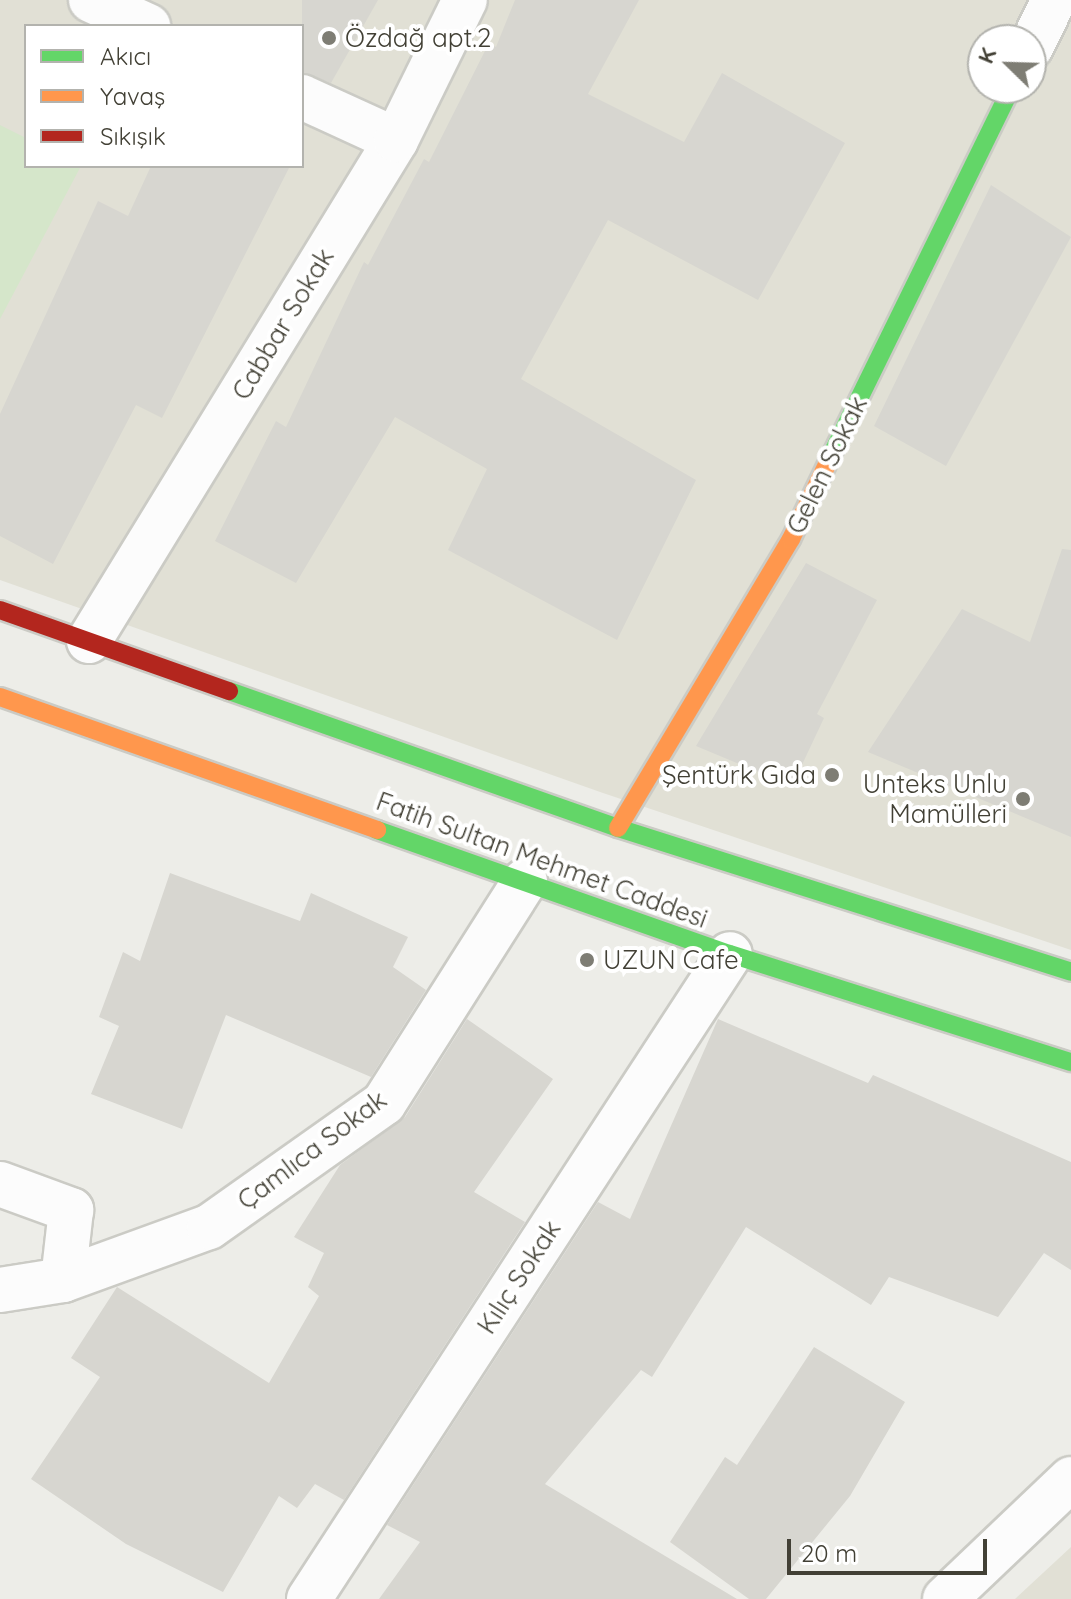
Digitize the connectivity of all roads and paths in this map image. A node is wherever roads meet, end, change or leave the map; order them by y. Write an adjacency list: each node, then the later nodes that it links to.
1 (91, 0): 4 (street)
2 (465, 0): 8 (street, Cabbar Sokak)
3 (1054, 0): 5 (street)
4 (144, 24)
5 (1042, 24)
6 (304, 98): 8 (street)
7 (1003, 104): 12 (main road, Gelen Sokak)
8 (396, 140): 10 (street, Cabbar Sokak)
9 (0, 610): 10 (main road, Fatih Sultan Mehmet Caddesi)
10 (89, 641): 12 (main road, Fatih Sultan Mehmet Caddesi)
11 (0, 697): 13 (main road, Fatih Sultan Mehmet Caddesi)
12 (618, 828): 15 (main road, Fatih Sultan Mehmet Caddesi)
13 (525, 881): 14 (main road, Fatih Sultan Mehmet Caddesi); 18 (street, Çamlıca Sokak)
14 (730, 954): 16 (main road, Fatih Sultan Mehmet Caddesi); 21 (street, Kılıç Sokak)
15 (1071, 972)
16 (1071, 1062)
17 (0, 1184): 18 (street)
18 (63, 1280): 19 (street, Çamlıca Sokak)
19 (0, 1290)
20 (1071, 1479): 22 (street)
21 (309, 1599)
22 (945, 1599)

